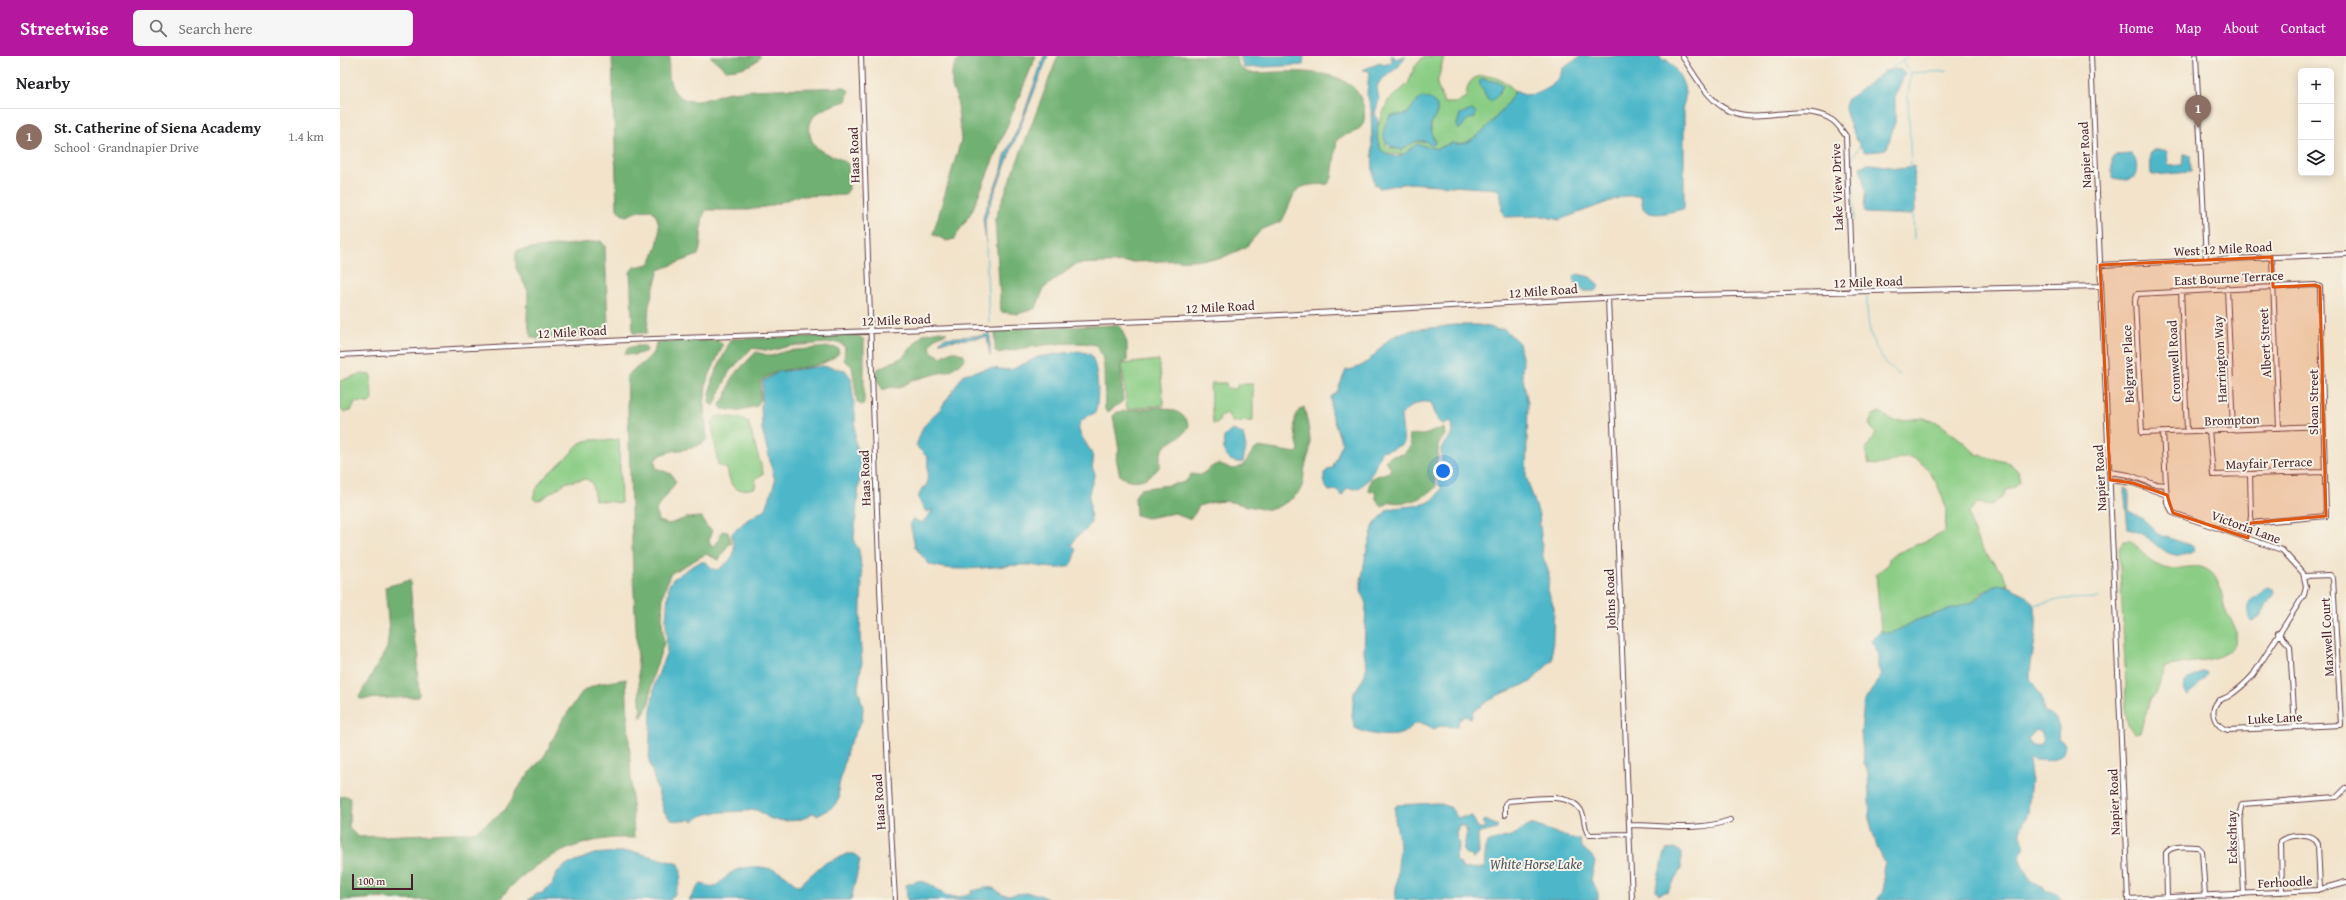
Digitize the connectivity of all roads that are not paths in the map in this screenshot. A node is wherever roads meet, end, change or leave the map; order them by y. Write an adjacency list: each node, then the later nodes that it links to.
1 (861, 56): 17 (street, Haas Road)
2 (1682, 56): 14 (street, Lake View Drive)
3 (2091, 56): 8 (street, Napier Road)
4 (2196, 56): 7 (street)
5 (2346, 254): 6 (street, West 12 Mile Road)
6 (2272, 257): 7 (street, West 12 Mile Road); 10 (street, Albert Street)
7 (2206, 260): 8 (street, West 12 Mile Road)
8 (2100, 265): 9 (street, Napier Road)
9 (2101, 286): 14 (street, 12 Mile Road); 26 (street, Napier Road)
10 (2273, 287): 11 (street, East Bourne Terrace); 12 (street, East Bourne Terrace); 20 (street, Albert Street)
11 (2320, 287): 19 (street, Sloan Street)
12 (2226, 288): 13 (street, East Bourne Terrace); 22 (street, Harrington Way)
13 (2181, 290): 15 (street, East Bourne Terrace); 23 (street, Cromwell Road)
14 (1852, 292): 16 (street, 12 Mile Road)
15 (2137, 294): 25 (street, Belgrave Place)
16 (1608, 298): 17 (street, 12 Mile Road); 41 (street, Johns Road)
17 (870, 330): 18 (street, 12 Mile Road); 50 (street, Haas Road)
18 (340, 355)
19 (2323, 426): 20 (street, Brompton); 27 (street, Sloan Street)
20 (2279, 428): 22 (street, Brompton)
21 (2209, 430): 22 (street, Brompton); 23 (street, Brompton); 28 (street, Mayfair Terrace)
22 (2233, 430)
23 (2187, 431): 24 (street, Brompton)
24 (2163, 432): 25 (street, Brompton); 30 (street, Victoria Lane)
25 (2142, 433)
26 (2110, 472): 29 (street, Napier Road); 30 (street)
27 (2324, 472): 28 (street, Mayfair Terrace); 32 (street, Sloan Street)
28 (2250, 474): 32 (street)
29 (2110, 480): 31 (street); 49 (street, Napier Road)
30 (2166, 485): 31 (street, Victoria Lane)
31 (2166, 495): 33 (street, Victoria Lane)
32 (2251, 523): 33 (street)
33 (2248, 538): 34 (street, Victoria Lane)
34 (2304, 576): 35 (street); 36 (street, Maxwell Court)
35 (2278, 633): 37 (street); 37 (street, Luke Lane)
36 (2341, 726): 37 (street, Luke Lane)
37 (2295, 727)
38 (2346, 788): 46 (street, Eckschtay)
39 (1505, 815): 42 (street)
40 (1730, 820): 41 (street)
41 (1628, 825): 42 (street, Johns Road)
42 (1629, 834): 51 (street, Johns Road)
43 (2346, 882): 44 (street, Ferhoodle)
44 (2320, 889): 45 (street, Ferhoodle); 45 (street)
45 (2282, 892): 46 (street, Ferhoodle)
46 (2244, 894): 47 (street, Ferhoodle)
47 (2206, 896): 48 (street, Ferhoodle); 48 (street)
48 (2167, 897): 49 (street, Ferhoodle)
49 (2128, 899)
50 (895, 900)
51 (1632, 900)

